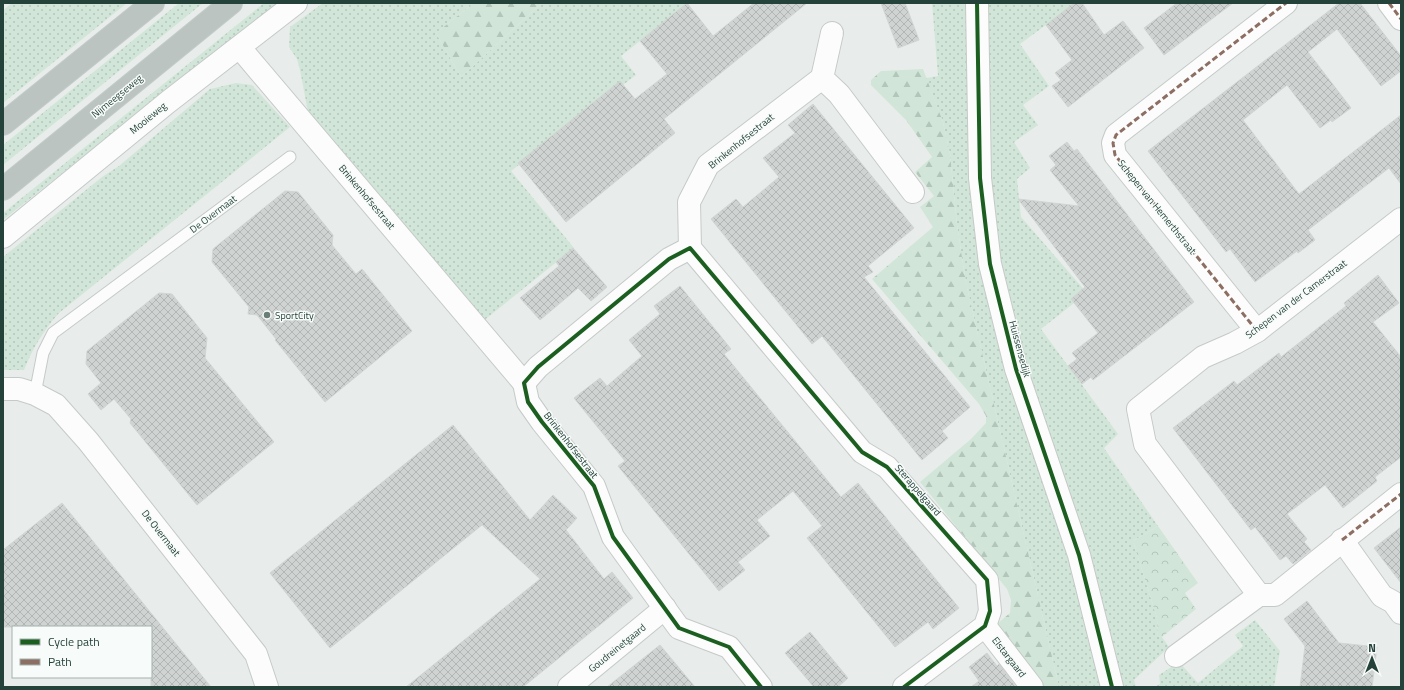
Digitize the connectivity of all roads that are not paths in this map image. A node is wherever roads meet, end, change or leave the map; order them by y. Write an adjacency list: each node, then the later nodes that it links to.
1 (153, 3): 11 (highway)
2 (232, 3): 13 (highway, Nijmeegseweg)
3 (296, 3): 9 (street, Mooieweg)
4 (977, 3): 34 (street, Huissensedijk)
5 (1286, 3): 18 (street, Schepen van Hemerthstraat)
6 (1389, 3): 7 (street)
7 (1401, 18)
8 (832, 33): 10 (street)
9 (240, 48): 16 (street, Mooieweg); 19 (street, Brinkenhofsestraat)
10 (822, 78): 14 (street); 17 (street, Brinkenhofsestraat)
11 (3, 124)
12 (290, 157): 21 (lane, De Overmaat)
13 (3, 189)
14 (913, 192)
15 (1401, 220): 18 (street, Schepen van der Camerstraat)
16 (3, 237)
17 (690, 248): 19 (street); 27 (street, Sterappelgaard)
18 (1257, 331): 24 (street, Schepen van der Camerstraat)
19 (524, 383): 25 (street, Brinkenhofsestraat)
20 (3, 389): 21 (street, De Overmaat)
21 (36, 394): 29 (street, De Overmaat)
22 (1401, 494): 23 (street)
23 (1342, 540): 24 (street); 26 (street)
24 (1259, 596): 28 (street)
25 (665, 608): 30 (street, Goudreinetgaard); 31 (street, Brinkenhofsestraat)
26 (1401, 613)
27 (985, 626): 32 (street); 33 (street, Elstargaard)
28 (1176, 656)
29 (267, 687)
30 (569, 687)
31 (761, 687)
32 (904, 687)
33 (1032, 687)
34 (1112, 687)

